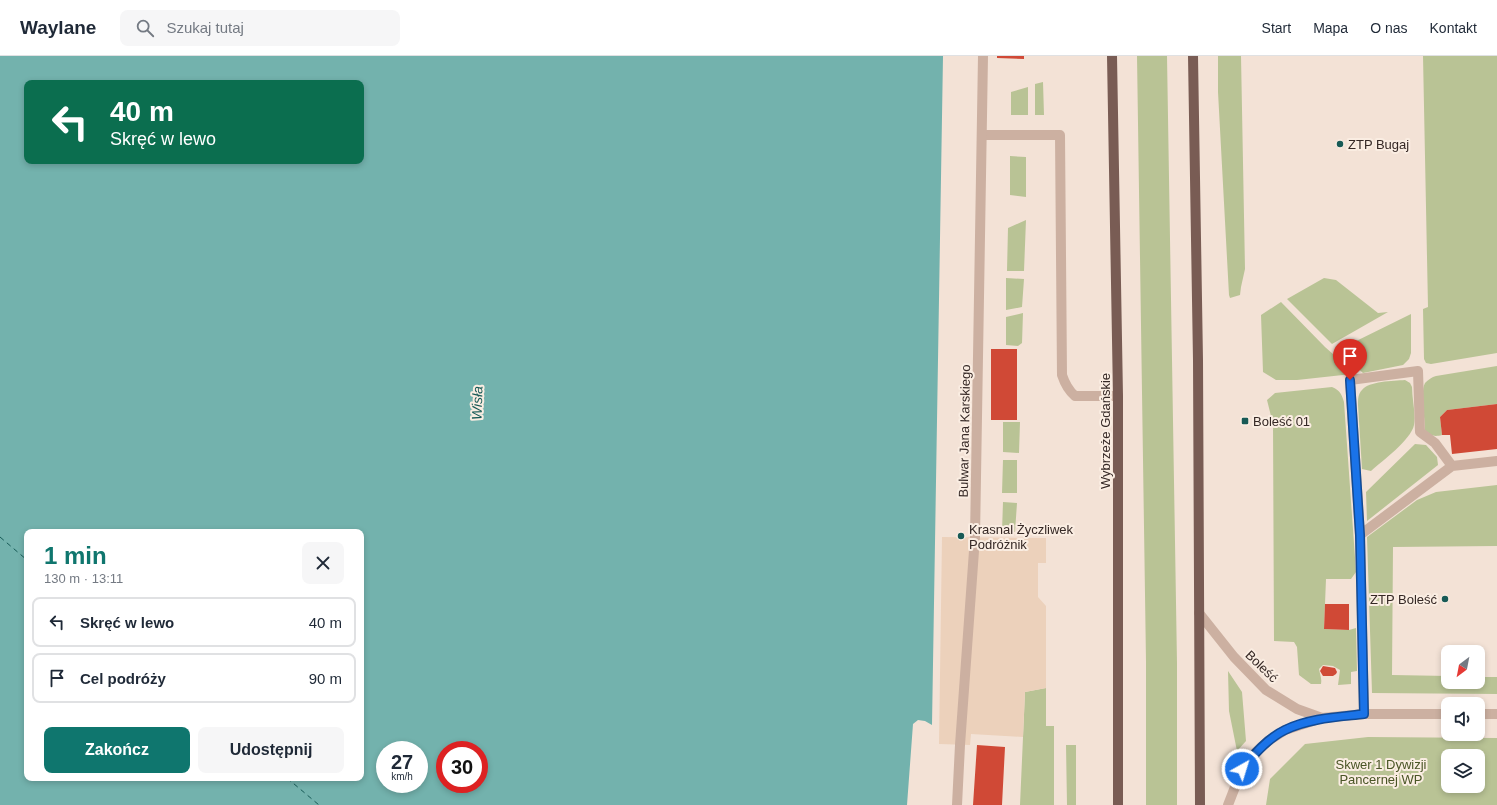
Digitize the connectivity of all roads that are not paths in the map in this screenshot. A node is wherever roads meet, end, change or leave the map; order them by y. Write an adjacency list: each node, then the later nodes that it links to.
1 (983, 56): 4 (street, Bulwar Jana Karskiego)
2 (1112, 56): 5 (main road, Wybrzeże Gdańskie)
3 (1193, 56): 9 (main road)
4 (983, 135): 5 (street); 15 (street, Bulwar Jana Karskiego)
5 (1118, 396): 16 (main road, Wybrzeże Gdańskie)
6 (1497, 461): 7 (street)
7 (1452, 466): 8 (street); 8 (street)
8 (1360, 535): 10 (street)
9 (1199, 613): 14 (street, Boleść); 17 (main road)
10 (1364, 714): 11 (street, Boleść); 14 (street, Boleść)
11 (1441, 714)
12 (1485, 714): 13 (street)
13 (1497, 714)
14 (1322, 718): 18 (street, Boleść)
15 (957, 805)
16 (1118, 805)
17 (1200, 805)
18 (1228, 805)

